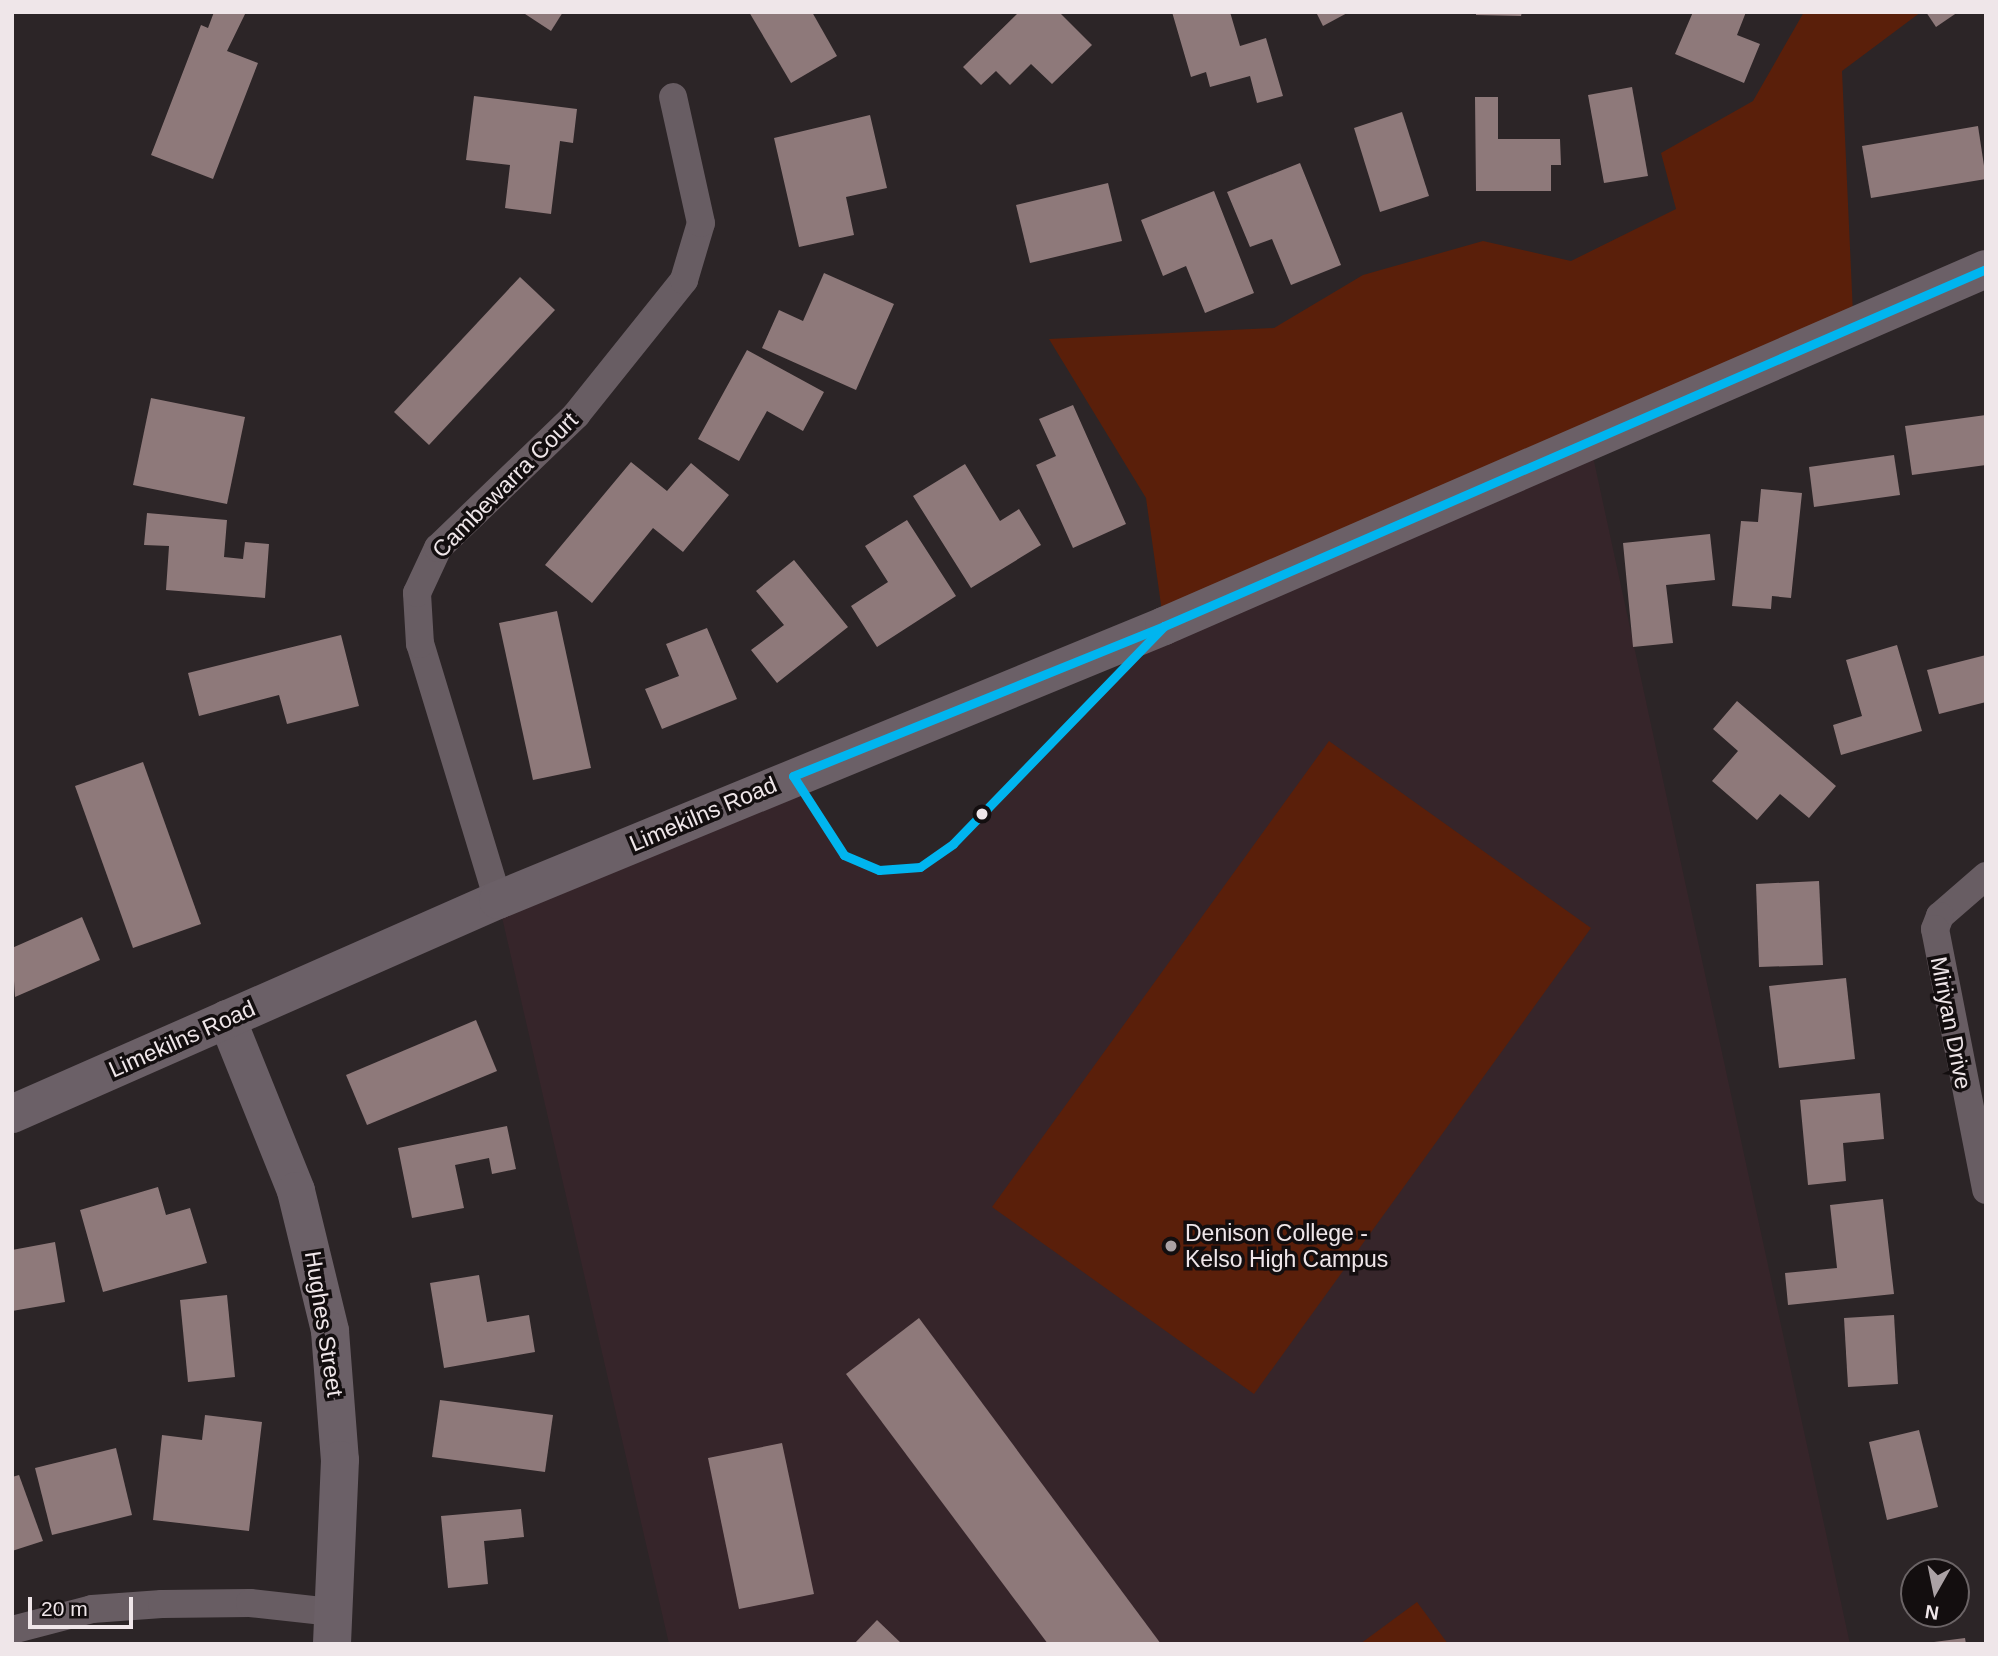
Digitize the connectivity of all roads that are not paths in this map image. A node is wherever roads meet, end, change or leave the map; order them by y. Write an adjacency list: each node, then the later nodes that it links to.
1 (673, 97): 4 (street, Cambewarra Court)
2 (1986, 269): 4 (main road, Limekilns Road)
3 (1986, 876): 7 (street, Miriyan Drive)
4 (498, 900): 5 (main road, Limekilns Road)
5 (227, 1019): 6 (main road, Limekilns Road); 8 (main road, Hughes Street)
6 (12, 1114)
7 (1986, 1190)
8 (331, 1628): 9 (street)
9 (12, 1630)

